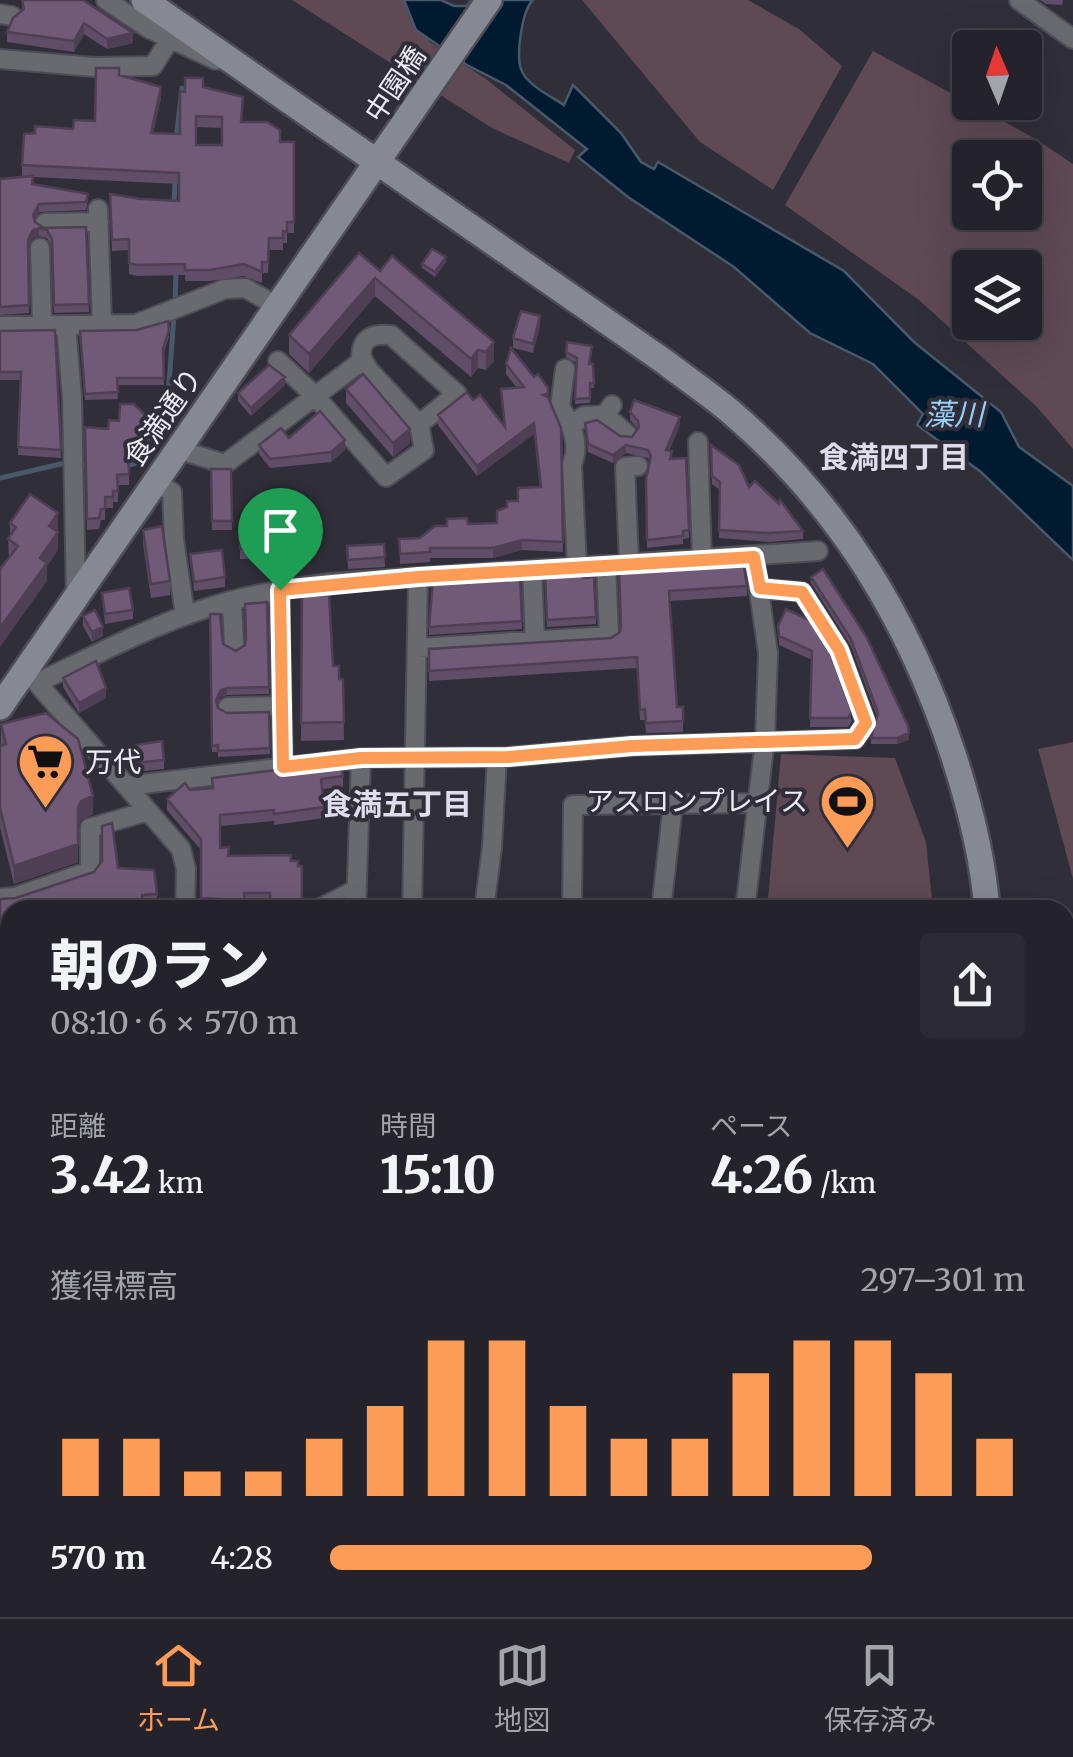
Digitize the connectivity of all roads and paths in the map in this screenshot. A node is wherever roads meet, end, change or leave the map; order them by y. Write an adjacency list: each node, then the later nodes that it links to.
1 (106, 0): 5 (street)
2 (144, 0): 8 (street)
3 (489, 0): 9 (street, 中園橋)
4 (1019, 0): 6 (street)
5 (170, 40): 7 (street); 8 (street)
6 (1073, 40)
7 (0, 59)
8 (241, 66): 9 (street)
9 (382, 157): 12 (street, 食満通り); 67 (street)
10 (45, 223): 14 (street)
11 (40, 248): 13 (street)
12 (277, 306): 14 (street); 25 (street, 食満通り)
13 (42, 323): 15 (street); 16 (street)
14 (102, 324): 16 (street)
15 (0, 326)
16 (66, 326): 38 (street)
17 (363, 360): 20 (street); 21 (street); 21 (street)
18 (278, 361): 20 (street)
19 (565, 369): 22 (street)
20 (314, 395): 21 (street); 25 (street)
21 (419, 424)
22 (572, 425): 23 (street); 33 (street)
23 (627, 434)
24 (698, 442): 30 (street)
25 (177, 449): 27 (street, 食満通り)
26 (625, 467): 31 (street)
27 (155, 482): 38 (street, 食満通り); 40 (street)
28 (818, 551): 29 (street)
29 (754, 557): 30 (street); 36 (street)
30 (702, 558): 31 (street)
31 (630, 563): 32 (street)
32 (606, 565): 33 (street); 41 (street)
33 (577, 567): 34 (street)
34 (532, 570): 35 (street); 41 (street)
35 (418, 577): 37 (street); 43 (street)
36 (760, 588): 48 (street); 48 (street)
37 (280, 590): 39 (street); 47 (street)
38 (76, 596): 44 (street, 食満通り)
39 (232, 601): 40 (street); 42 (street)
40 (185, 615): 44 (street)
41 (535, 642): 43 (street)
42 (234, 645)
43 (417, 648): 49 (street)
44 (32, 676): 45 (street, 食満通り); 53 (street)
45 (1, 704)
46 (228, 706): 47 (street)
47 (282, 706): 52 (street)
48 (765, 740): 50 (street); 54 (street)
49 (415, 757): 50 (street); 51 (street); 62 (street)
50 (496, 757): 63 (street)
51 (361, 758): 52 (street); 57 (street)
52 (283, 767): 53 (street)
53 (126, 786): 56 (street)
54 (756, 803): 55 (street); 66 (street)
55 (674, 804): 64 (street); 65 (street)
56 (148, 812): 58 (street); 59 (street)
57 (357, 889): 60 (street); 61 (street)
58 (0, 898)
59 (184, 900)
60 (337, 900)
61 (356, 900)
62 (412, 900)
63 (485, 900)
64 (572, 900)
65 (662, 900)
66 (746, 900)
67 (985, 900)

